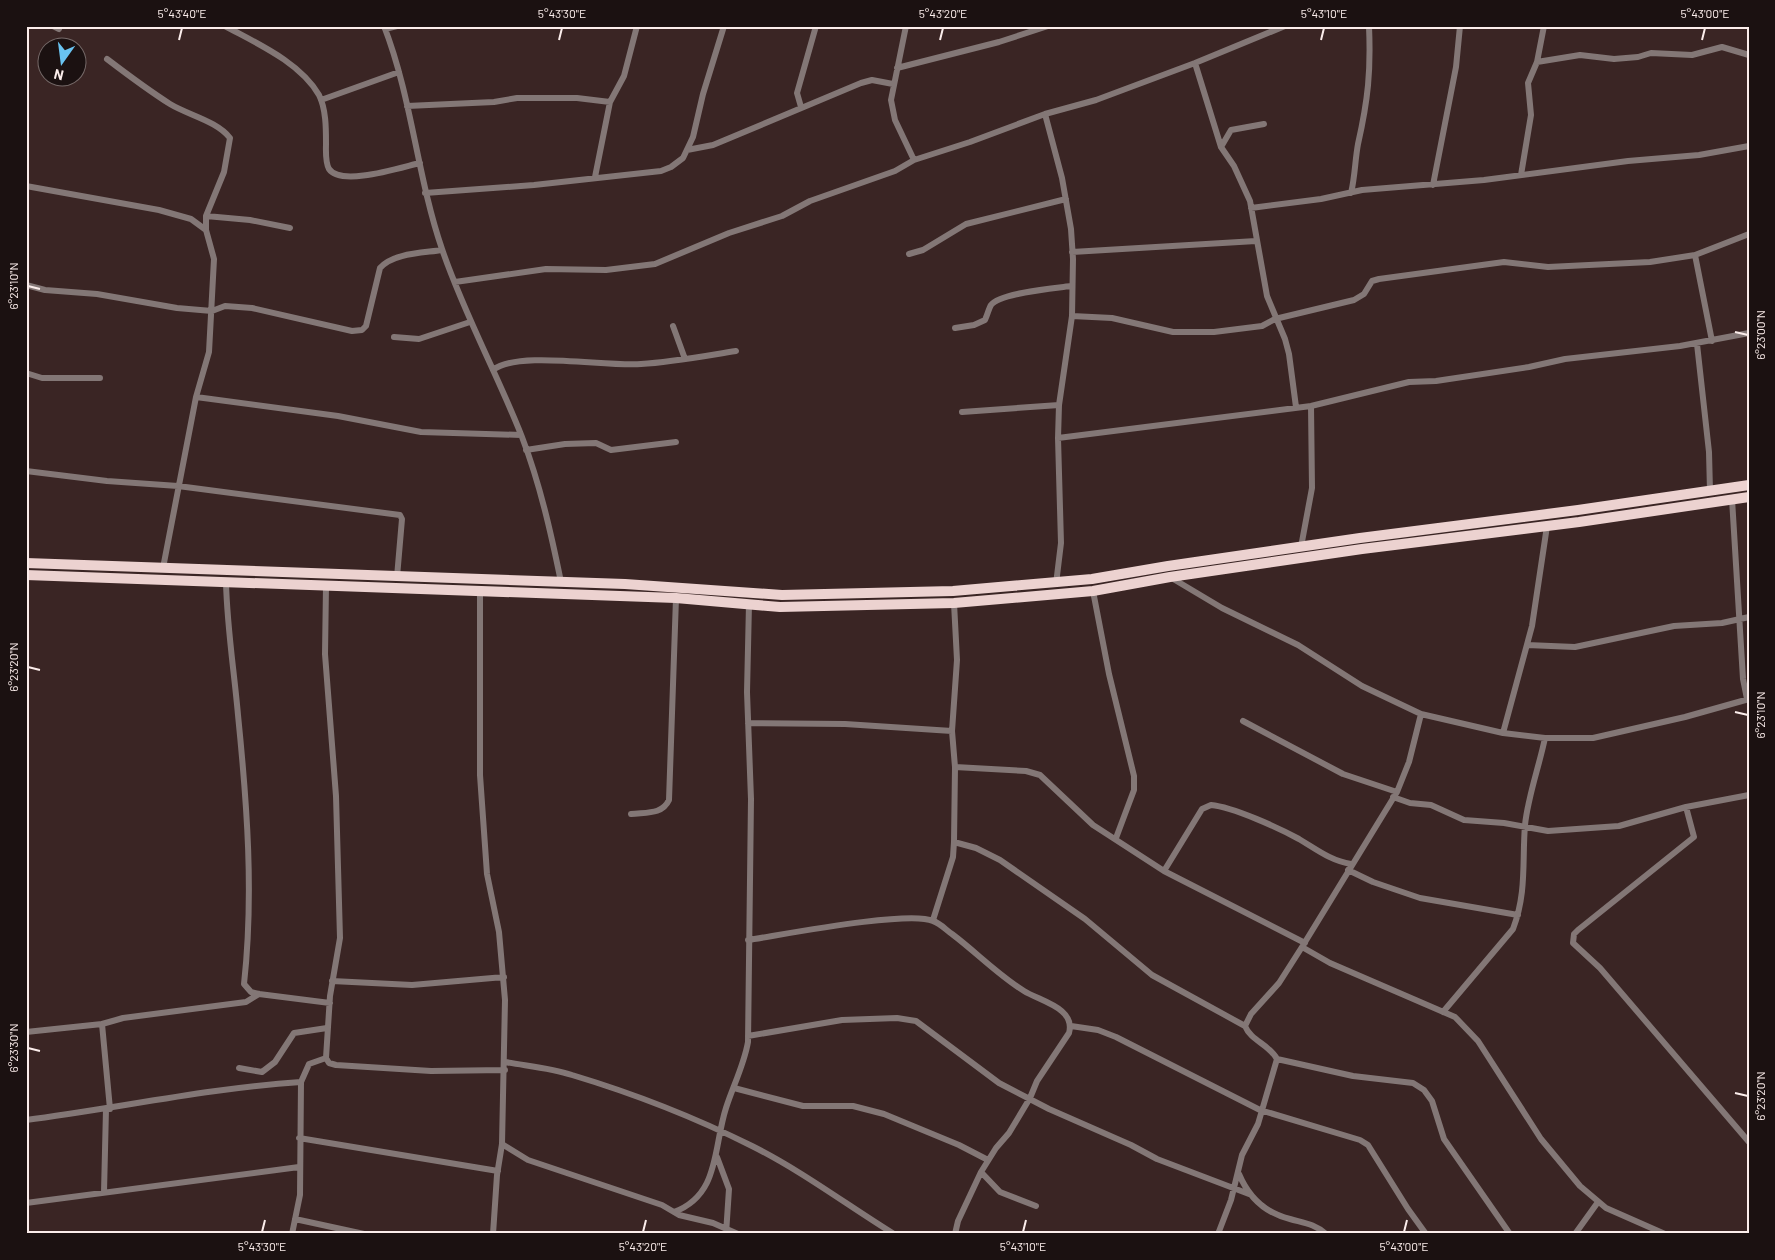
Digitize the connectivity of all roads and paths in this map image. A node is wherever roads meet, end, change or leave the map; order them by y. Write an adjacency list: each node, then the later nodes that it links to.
1 (225, 26): 20 (street)
2 (396, 26): 12 (street)
3 (637, 26): 21 (street)
4 (724, 26): 28 (street)
5 (816, 26): 23 (street)
6 (906, 26): 17 (street)
7 (1048, 26): 17 (street)
8 (1285, 26): 16 (street)
9 (1369, 26): 36 (street)
10 (1460, 26): 33 (street)
11 (1544, 26): 15 (street)
12 (384, 27): 18 (street)
13 (1749, 55): 15 (street)
14 (107, 59): 39 (street)
15 (1537, 62): 31 (street)
16 (1195, 64): 24 (street); 27 (street)
17 (898, 68): 19 (street)
18 (399, 72): 20 (street); 22 (street)
19 (893, 84): 23 (street); 29 (street)
20 (321, 100): 30 (street)
21 (610, 102): 22 (street); 32 (street)
22 (407, 106): 30 (street)
23 (801, 107): 28 (street)
24 (1046, 114): 29 (street); 37 (street)
25 (1264, 124): 27 (street)
26 (1749, 146): 31 (street)
27 (1221, 147): 38 (street)
28 (687, 150): 32 (street)
29 (914, 160): 48 (street)
30 (420, 163): 35 (street)
31 (1521, 175): 33 (street)
32 (594, 177): 35 (street)
33 (1434, 185): 36 (street)
34 (26, 186): 41 (street)
35 (425, 193): 44 (street)
36 (1351, 193): 38 (street)
37 (1066, 199): 45 (street); 46 (street)
38 (1251, 208): 43 (street)
39 (206, 216): 40 (street); 41 (street)
40 (290, 228)
41 (206, 230): 51 (street)
42 (1749, 234): 47 (street)
43 (1256, 241): 45 (street); 53 (street)
44 (442, 250): 48 (street); 51 (street)
45 (1072, 252): 50 (street)
46 (909, 254)
47 (1695, 255): 53 (street); 59 (street)
48 (455, 282): 54 (street)
49 (26, 285): 51 (street)
50 (1072, 286): 52 (street); 56 (street)
51 (212, 311): 66 (street)
52 (1072, 316): 53 (street); 67 (street)
53 (1275, 319): 69 (street)
54 (470, 322): 58 (street); 63 (street)
55 (673, 326): 62 (street)
56 (955, 328)
57 (1749, 333): 59 (street)
58 (394, 337)
59 (1712, 341): 60 (street)
60 (1697, 344): 68 (street); 78 (street)
61 (736, 351): 62 (street)
62 (685, 359): 63 (street)
63 (492, 370): 71 (street)
64 (26, 374): 65 (street)
65 (100, 378)
66 (196, 397): 71 (street); 77 (street)
67 (1059, 405): 70 (street); 72 (street)
68 (1312, 406): 69 (street); 82 (street)
69 (1296, 407): 72 (street)
70 (962, 412)
71 (521, 435): 74 (street)
72 (1058, 438): 90 (street)
73 (676, 442): 74 (street)
74 (526, 450): 89 (street)
75 (26, 472): 77 (street)
76 (1749, 485): 78 (highway)
77 (178, 486): 84 (street); 86 (street)
78 (1710, 491): 82 (highway)
79 (1749, 497): 80 (highway)
80 (1732, 499): 81 (highway); 98 (street)
81 (1546, 526): 87 (highway); 99 (street)
82 (1301, 547): 90 (highway)
83 (26, 563): 84 (highway)
84 (163, 568): 86 (highway)
85 (26, 575): 88 (highway)
86 (397, 577): 89 (highway)
87 (1170, 577): 93 (highway); 101 (street)
88 (226, 582): 91 (highway); 123 (street)
89 (561, 582): 90 (highway)
90 (1056, 584)
91 (326, 586): 92 (highway); 122 (street)
92 (480, 591): 94 (highway); 121 (street)
93 (1093, 591): 95 (highway); 113 (street)
94 (676, 598): 96 (highway); 111 (street)
95 (954, 603): 96 (highway); 104 (street)
96 (750, 604): 103 (street)
97 (1749, 617): 98 (street)
98 (1739, 619): 99 (street); 100 (street)
99 (1527, 645): 105 (street)
100 (1748, 699): 106 (street)
101 (1421, 714): 105 (street); 108 (street)
102 (1243, 721): 108 (street)
103 (748, 723): 104 (street); 119 (street)
104 (952, 731): 107 (street)
105 (1503, 733): 106 (street)
106 (1545, 738): 112 (street)
107 (955, 767): 113 (street); 114 (street)
108 (1395, 795): 112 (street); 115 (street)
109 (1749, 795): 110 (street)
110 (1686, 807): 112 (street); 145 (street)
111 (631, 814)
112 (1525, 828): 117 (street)
113 (1116, 838): 116 (street)
114 (954, 842): 118 (street); 128 (street)
115 (1349, 867): 116 (street); 117 (street); 120 (street)
116 (1164, 871): 120 (street)
117 (1518, 915): 125 (street)
118 (933, 920): 119 (street); 127 (street)
119 (748, 940): 131 (street)
120 (1304, 945): 125 (street); 128 (street)
121 (504, 977): 122 (street); 134 (street)
122 (332, 981): 124 (street)
123 (259, 994): 124 (street); 126 (street)
124 (330, 1003): 129 (street)
125 (1443, 1012): 156 (street)
126 (102, 1024): 130 (street); 140 (street)
127 (1071, 1026): 139 (street); 141 (street)
128 (1245, 1026): 133 (street)
129 (327, 1028): 132 (street); 135 (street)
130 (26, 1032)
131 (748, 1036): 138 (street); 139 (street)
132 (326, 1058): 136 (street); 137 (street)
133 (1277, 1059): 141 (street); 171 (street)
134 (505, 1062): 136 (street); 143 (street)
135 (239, 1068)
136 (505, 1070): 146 (street)
137 (301, 1082): 140 (street); 144 (street)
138 (734, 1088): 143 (street); 148 (street)
139 (1030, 1098): 148 (street); 153 (street)
140 (108, 1109): 142 (street); 154 (street)
141 (1260, 1110): 152 (street); 170 (street)
142 (26, 1120)
143 (720, 1132): 147 (street); 166 (street)
144 (299, 1138): 149 (street); 150 (street)
145 (1749, 1142)
146 (502, 1144): 150 (street); 159 (street)
147 (717, 1157): 159 (street); 161 (street)
148 (988, 1160): 151 (street)
149 (299, 1167): 154 (street); 160 (street)
150 (498, 1171): 164 (street)
151 (981, 1172): 158 (street); 167 (street)
152 (1239, 1174): 153 (street); 155 (street)
153 (1233, 1189): 155 (street); 168 (street)
154 (104, 1192): 157 (street)
155 (1249, 1194): 169 (street)
156 (1598, 1202): 172 (street); 173 (street)
157 (26, 1203)
158 (1036, 1206)
159 (674, 1212): 161 (street)
160 (296, 1219): 162 (street); 163 (street)
161 (727, 1231): 165 (street)
162 (292, 1234)
163 (364, 1234)
164 (493, 1234)
165 (738, 1234)
166 (894, 1234)
167 (955, 1234)
168 (1218, 1234)
169 (1326, 1234)
170 (1426, 1234)
171 (1510, 1234)
172 (1574, 1234)
173 (1665, 1234)

